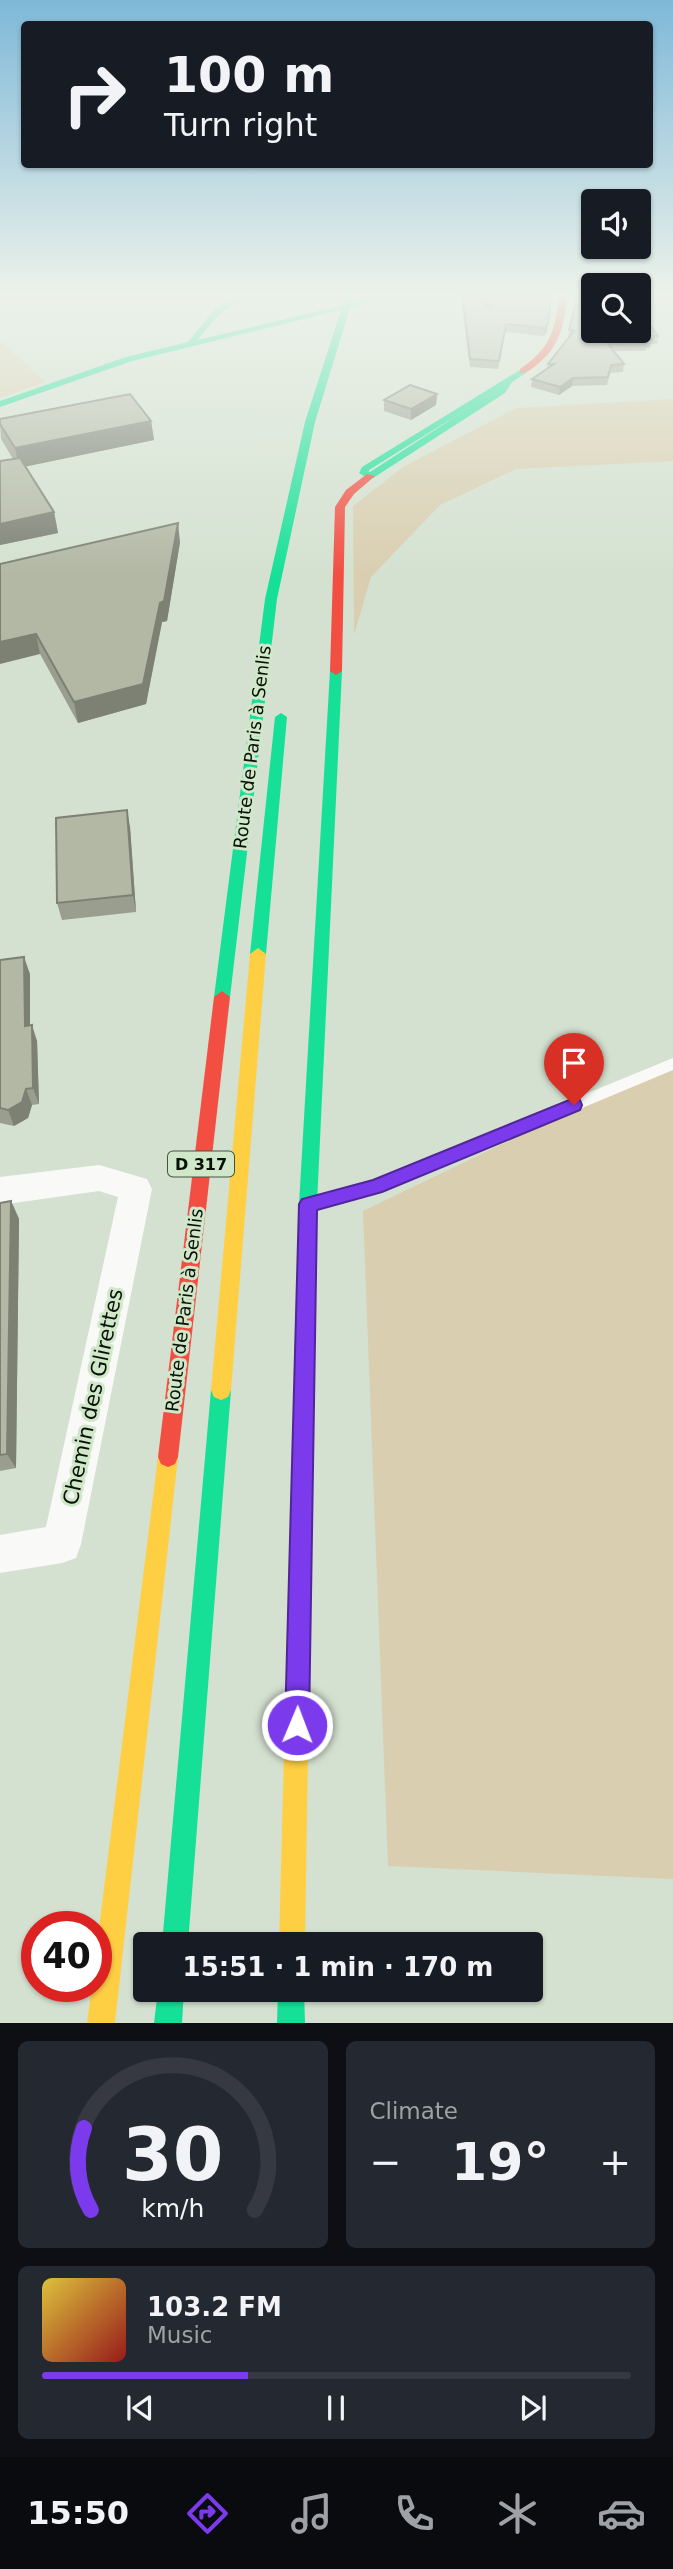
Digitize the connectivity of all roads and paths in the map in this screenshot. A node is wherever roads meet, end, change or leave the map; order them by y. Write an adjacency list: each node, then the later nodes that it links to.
1 (53, 385): 5 (main road)
2 (325, 385): 16 (main road, Route de Paris à Senlis / D 317)
3 (334, 385): 6 (main road)
4 (502, 385): 10 (main road)
5 (0, 404)
6 (300, 545)
7 (283, 696): 12 (main road, Route de Paris à Senlis / D 317)
8 (673, 1064): 10 (lane)
9 (0, 1191): 11 (street, Chemin des Glirettes)
10 (308, 1204): 13 (main road)
11 (0, 1554)
12 (176, 1932)
13 (292, 1932)
14 (170, 2002): 17 (main road)
15 (292, 2002): 18 (main road)
16 (101, 2023)
17 (168, 2023)
18 (291, 2023)

